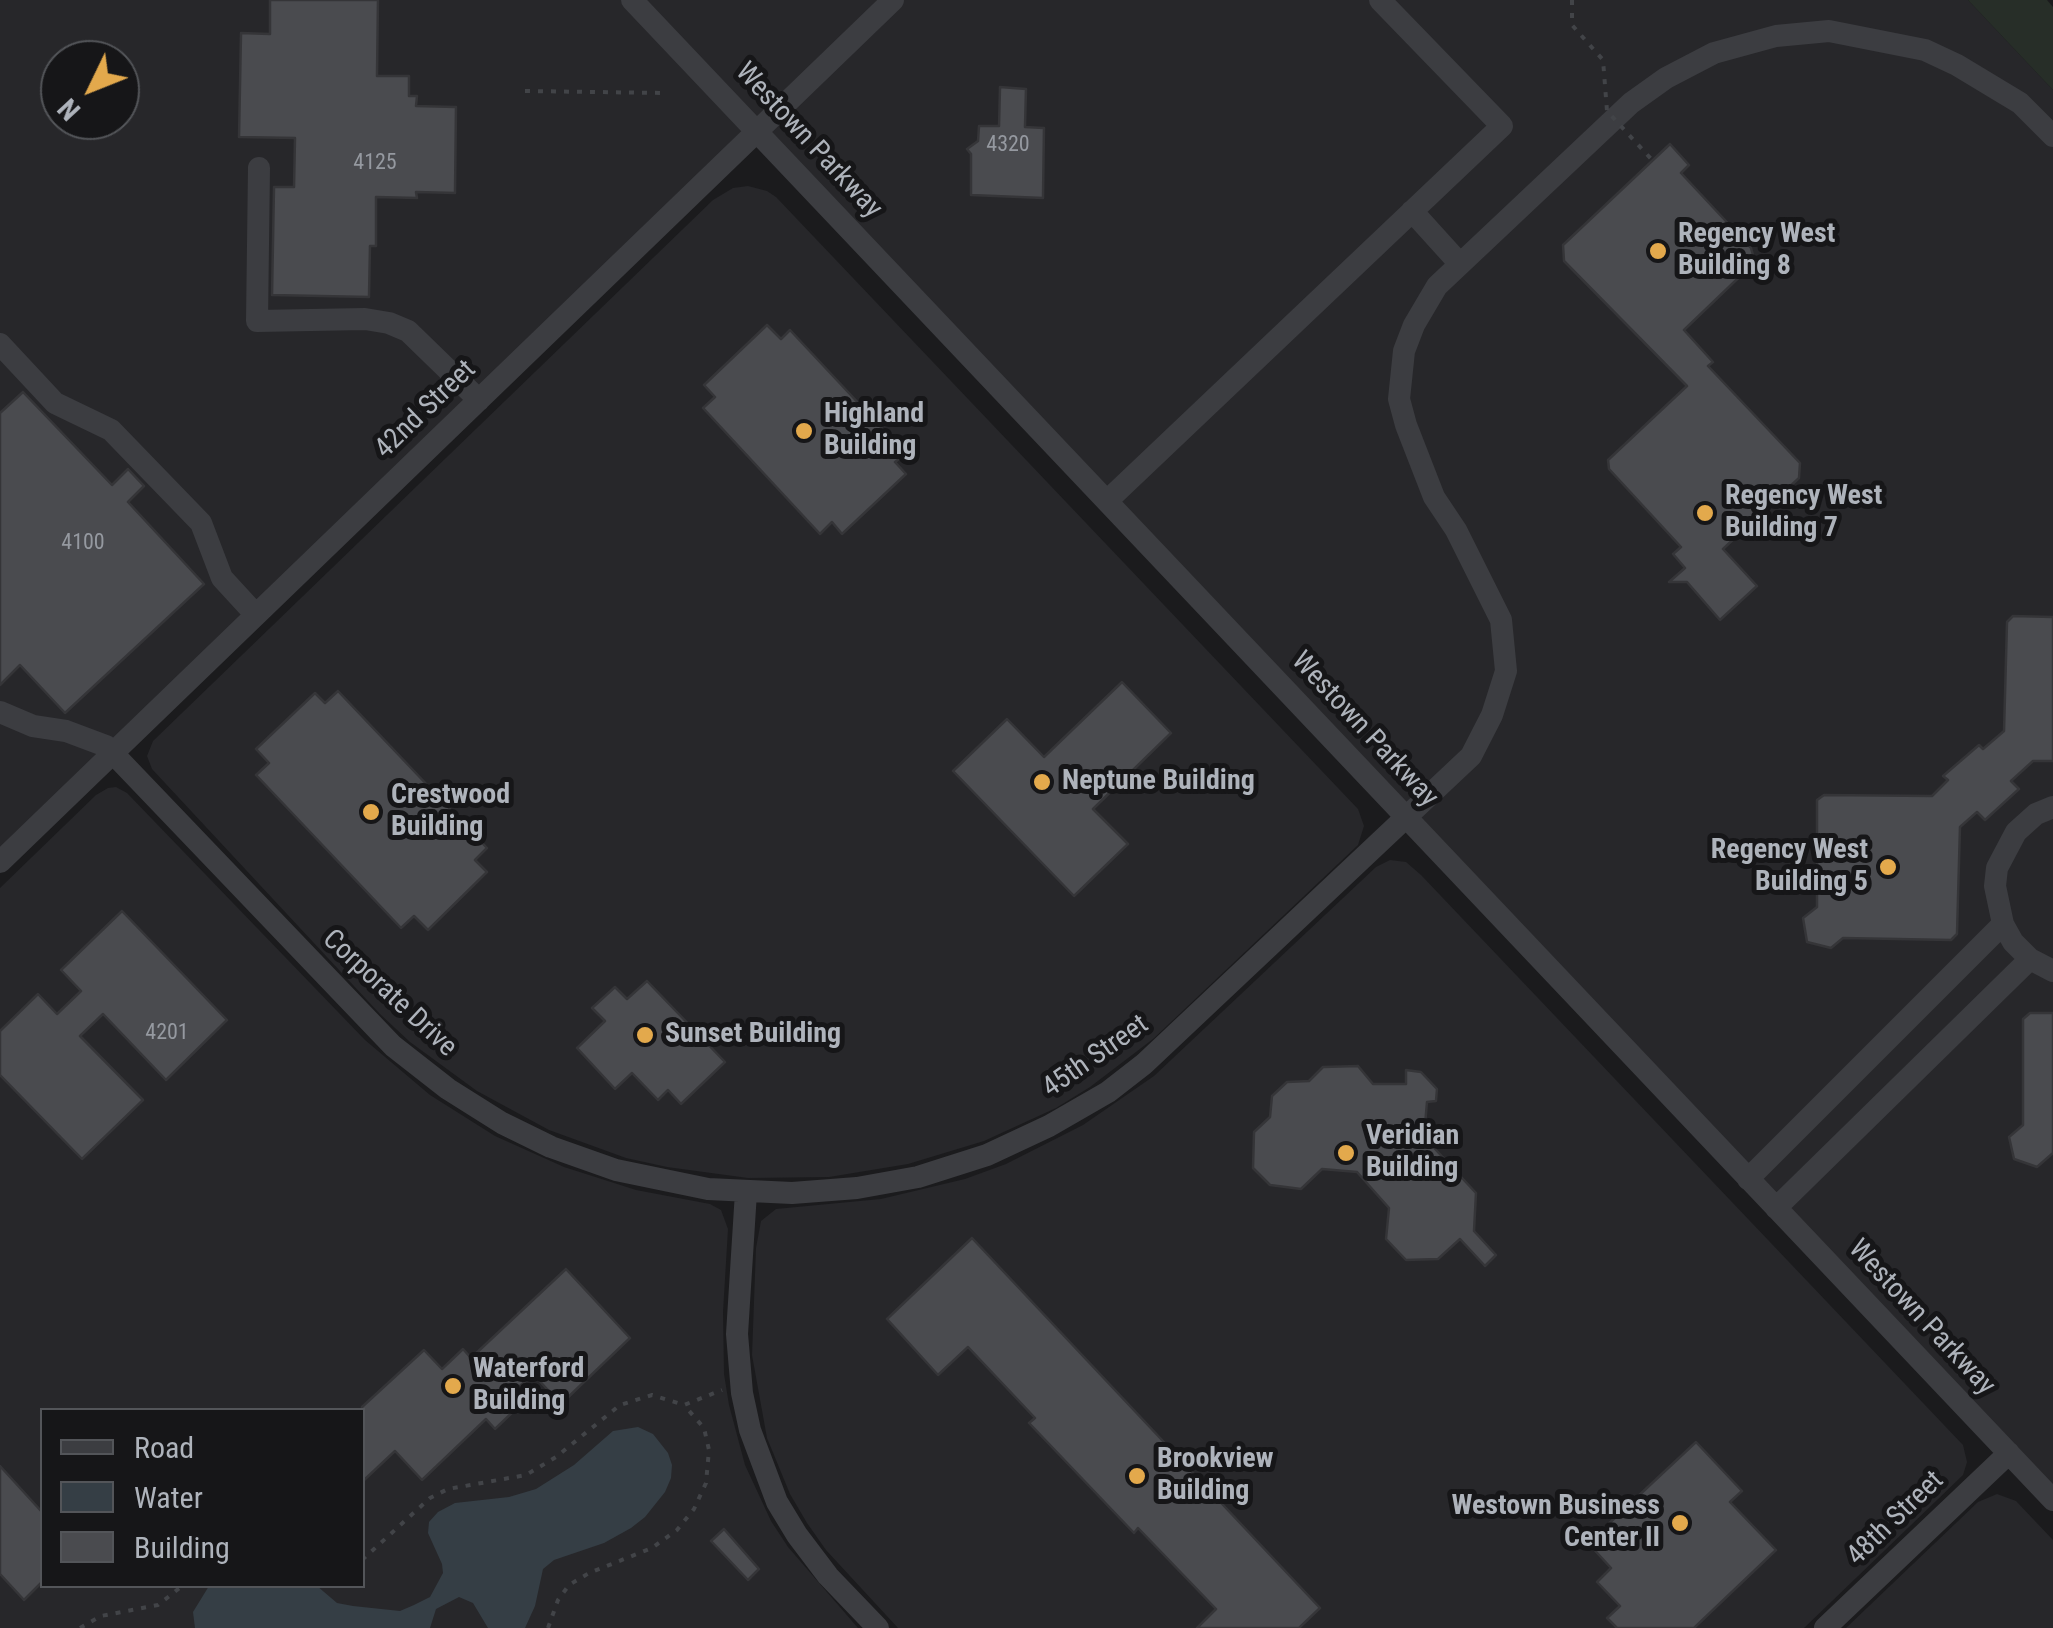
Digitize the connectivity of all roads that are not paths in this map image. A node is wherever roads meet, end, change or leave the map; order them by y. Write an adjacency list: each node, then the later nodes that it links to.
1 (632, 0): 4 (street, Westown Parkway)
2 (893, 0): 4 (street, 42nd Street)
3 (1380, 0): 7 (street)
4 (757, 131): 10 (street, 42nd Street); 11 (street, Westown Parkway)
5 (2053, 136): 8 (street, 45th Street)
6 (259, 168): 10 (street)
7 (1412, 211): 8 (street); 11 (street)
8 (1460, 264): 16 (street, 45th Street)
9 (0, 344): 12 (street)
10 (478, 400): 12 (street, 42nd Street)
11 (1107, 501): 16 (street, Westown Parkway)
12 (256, 614): 14 (street, 42nd Street)
13 (0, 712): 14 (street, Corporate Drive)
14 (112, 754): 17 (street, 42nd Street); 22 (street, Corporate Drive)
15 (2053, 807): 18 (street)
16 (1406, 818): 21 (street, Westown Parkway); 22 (street, 45th Street)
17 (0, 862)
18 (2002, 924): 19 (street); 21 (street)
19 (2030, 959): 20 (street); 23 (street)
20 (2053, 971)
21 (1748, 1178): 23 (street, Westown Parkway)
22 (746, 1192): 26 (street)
23 (1776, 1208): 24 (street, Westown Parkway)
24 (2008, 1454): 25 (street, Westown Parkway); 27 (street, 48th Street)
25 (2053, 1500)
26 (878, 1628)
27 (1825, 1628)

